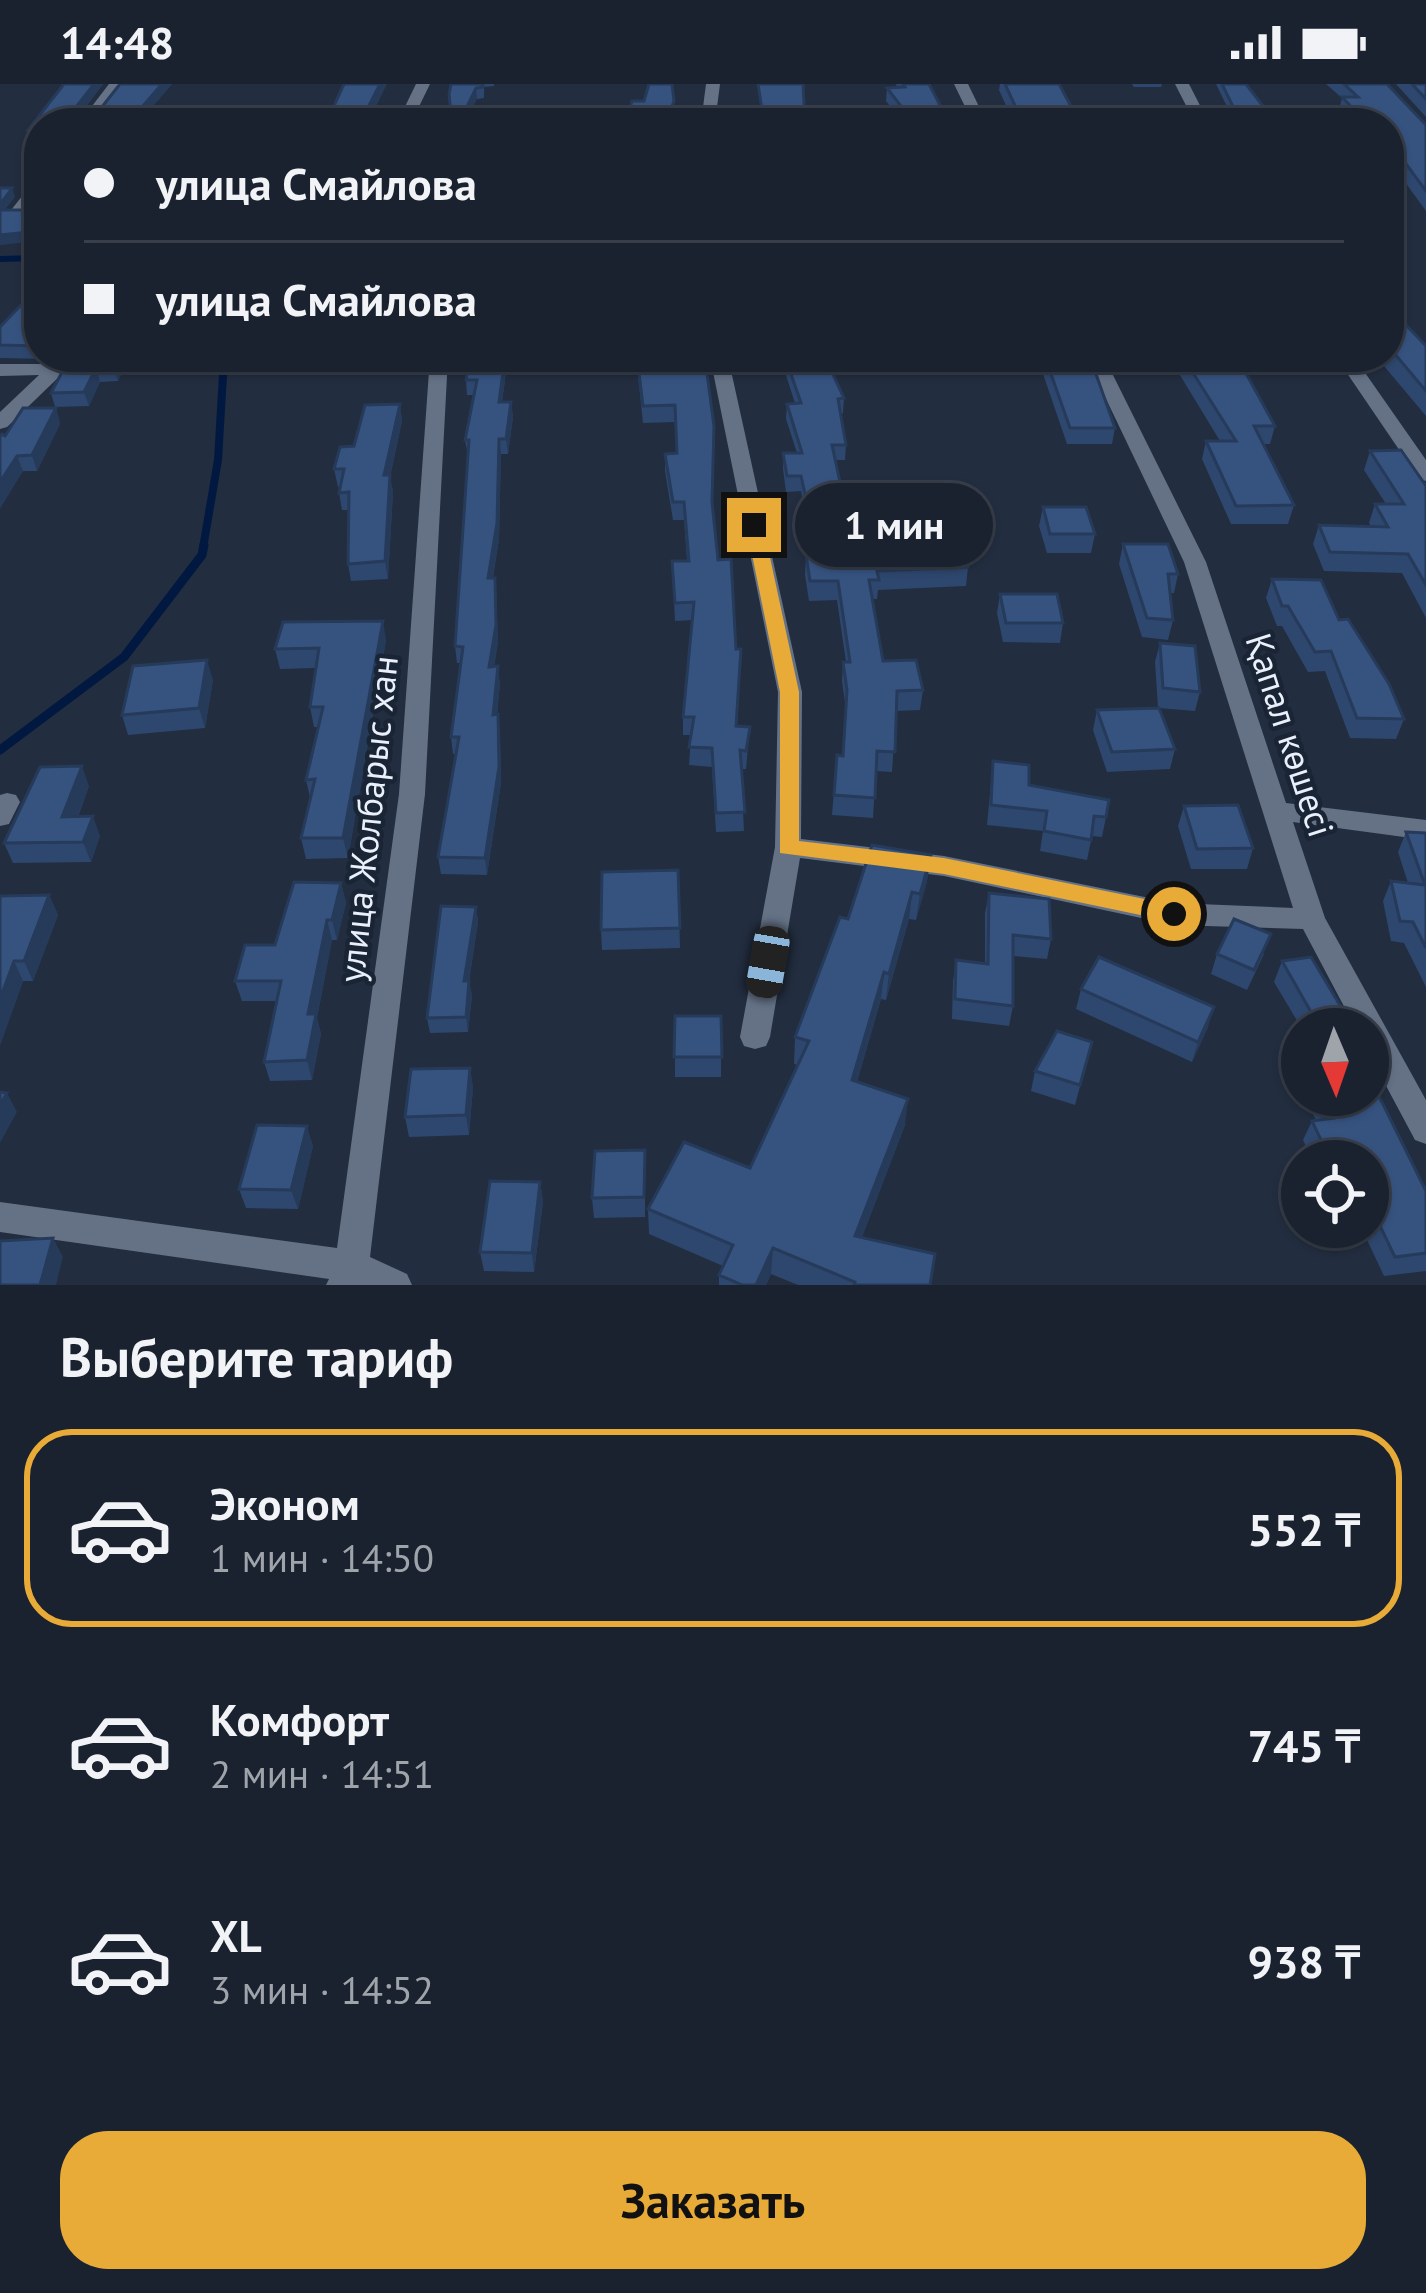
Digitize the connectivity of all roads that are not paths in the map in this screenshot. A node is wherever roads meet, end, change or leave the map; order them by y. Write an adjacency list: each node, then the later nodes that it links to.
1 (116, 84): 2 (street)
2 (98, 108)
3 (24, 204): 4 (street)
4 (16, 214)
5 (50, 372): 10 (street)
6 (438, 372): 19 (street, улица Жолбарыс хан)
7 (722, 372): 14 (street)
8 (1102, 372): 12 (street, Қапал көшесі)
9 (1355, 372): 11 (street)
10 (0, 423)
11 (1426, 475)
12 (1277, 812): 13 (street); 15 (street, Қапал көшесі)
13 (1426, 830)
14 (788, 848): 15 (street); 16 (street)
15 (1311, 920): 17 (street, Қапал көшесі)
16 (755, 1037)
17 (1426, 1130)
18 (0, 1217): 19 (street)
19 (348, 1275): 20 (street)
20 (395, 1285)

